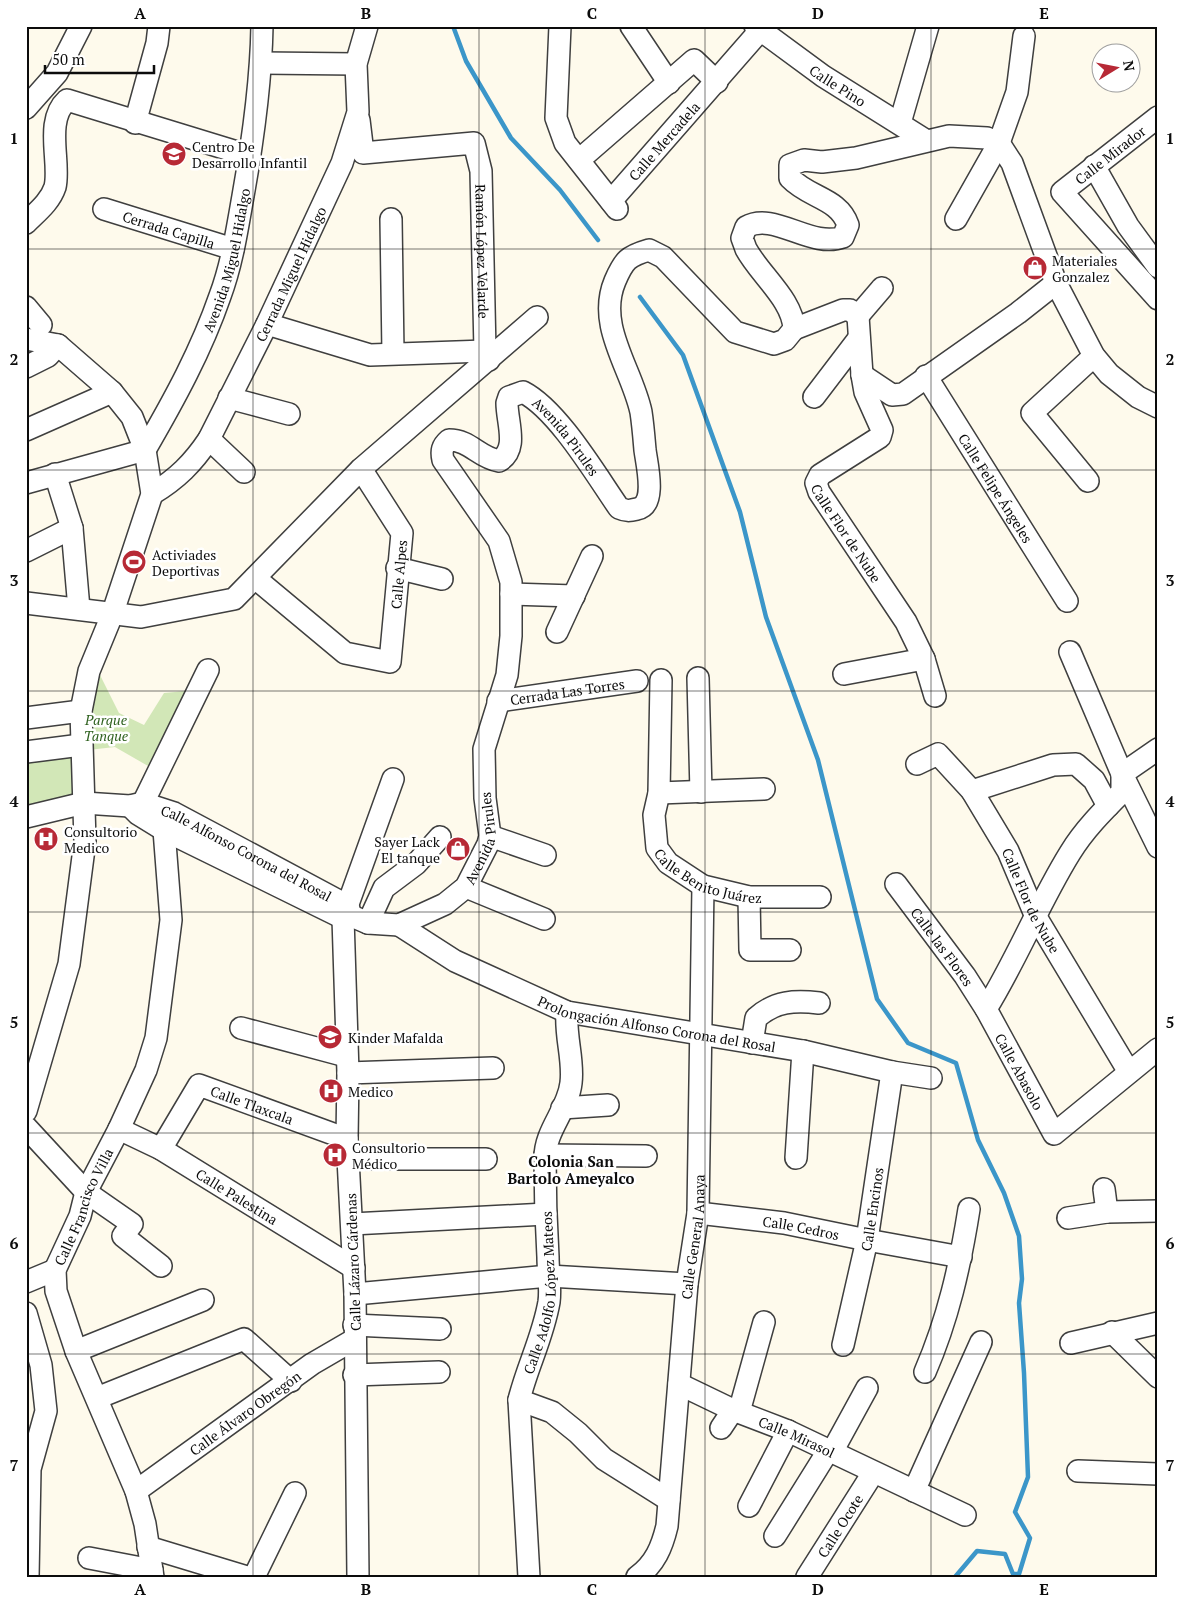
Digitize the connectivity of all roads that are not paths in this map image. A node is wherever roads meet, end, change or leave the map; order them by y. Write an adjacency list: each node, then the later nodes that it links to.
1 (81, 26): 14 (street)
2 (159, 26): 17 (street)
3 (262, 26): 10 (street, Avenida Miguel Hidalgo)
4 (366, 26): 11 (street, Cerrada Miguel Hidalgo)
5 (560, 26): 22 (street)
6 (631, 26): 13 (street)
7 (928, 26): 18 (street)
8 (760, 28): 12 (street, Calle Mercadela); 18 (street, Calle Pino)
9 (1024, 36): 20 (street)
10 (261, 63): 11 (street); 21 (street, Avenida Miguel Hidalgo)
11 (356, 64): 15 (street, Cerrada Miguel Hidalgo)
12 (717, 82): 13 (street); 22 (street, Calle Mercadela)
13 (669, 83): 22 (street)
14 (26, 108)
15 (358, 112): 38 (street, Cerrada Miguel Hidalgo); 44 (street, Ramón López Velarde)
16 (1158, 118): 23 (street, Calle Mirador)
17 (135, 123): 21 (street); 27 (street)
18 (900, 123): 19 (street, Calle Pino)
19 (925, 140): 20 (street); 39 (street)
20 (999, 143): 25 (street); 32 (street)
21 (250, 156): 29 (street, Avenida Miguel Hidalgo)
22 (579, 160)
23 (1094, 166): 31 (street); 34 (street, Calle Mirador)
24 (104, 209): 29 (street, Cerrada Capilla)
25 (956, 219)
26 (391, 220): 43 (street)
27 (26, 223)
28 (636, 234): 30 (street)
29 (234, 249): 56 (street, Avenida Miguel Hidalgo)
30 (650, 250): 39 (street); 69 (street, Avenida Pirules)
31 (1158, 267)
32 (1056, 283): 45 (street); 48 (street)
33 (882, 288): 36 (street)
34 (1158, 299)
35 (26, 307): 40 (street)
36 (858, 316): 39 (street); 41 (street)
37 (537, 317): 44 (street)
38 (267, 324): 43 (street); 51 (street, Cerrada Miguel Hidalgo)
39 (794, 329)
40 (34, 332): 42 (street)
41 (859, 338): 47 (street); 50 (street)
42 (58, 345): 46 (street); 49 (street)
43 (393, 354): 44 (street)
44 (487, 356): 57 (street)
45 (1094, 356): 52 (street); 60 (street)
46 (26, 367)
47 (862, 375): 48 (street); 77 (street, Calle Flor de Nube)
48 (926, 376): 71 (street, Calle Felipe Ángeles)
49 (112, 392): 54 (street); 56 (street)
50 (814, 397)
51 (229, 398): 53 (street); 55 (street, Cerrada Miguel Hidalgo)
52 (1158, 407)
53 (288, 414)
54 (26, 430)
55 (209, 439): 58 (street); 62 (street, Cerrada Miguel Hidalgo)
56 (145, 450): 59 (street); 62 (street)
57 (361, 469): 66 (street, Calle Alpes); 67 (street)
58 (244, 472)
59 (55, 474): 61 (street); 63 (street)
60 (1088, 481)
61 (26, 483)
62 (152, 494): 74 (street)
63 (72, 528): 64 (street); 73 (street)
64 (26, 550)
65 (592, 556): 70 (street)
66 (397, 568): 67 (street, Calle Alpes); 68 (street)
67 (255, 578): 74 (street)
68 (442, 579)
69 (511, 594): 70 (street); 84 (street, Avenida Pirules)
70 (574, 596): 75 (street)
71 (1067, 601)
72 (26, 603): 73 (street)
73 (79, 609): 74 (street)
74 (112, 615): 85 (street)
75 (557, 632)
76 (1070, 652): 91 (street)
77 (924, 659): 79 (street); 83 (street, Calle Flor de Nube)
78 (208, 670): 98 (street)
79 (844, 674)
80 (698, 678): 94 (street)
81 (661, 680): 96 (street, Calle Benito Juárez)
82 (637, 681): 84 (street, Cerrada Las Torres)
83 (935, 696)
84 (498, 701): 103 (street, Avenida Pirules)
85 (81, 711): 86 (street); 87 (street)
86 (26, 718)
87 (81, 745): 89 (street); 97 (street)
88 (1158, 749): 91 (street)
89 (26, 752)
90 (918, 764): 95 (street, Calle Flor de Nube)
91 (1122, 774): 99 (street); 104 (street)
92 (393, 779): 111 (street)
93 (764, 789): 94 (street)
94 (701, 792): 96 (street)
95 (972, 792): 99 (street); 112 (street, Calle Flor de Nube)
96 (658, 793): 107 (street, Calle Benito Juárez)
97 (84, 802): 98 (street, Calle Alfonso Corona del Rosal); 100 (street, Calle Alfonso Corona del Rosal); 131 (street)
98 (137, 804): 101 (street, Calle Alfonso Corona del Rosal); 111 (street, Calle Alfonso Corona del Rosal)
99 (1108, 806): 112 (street)
100 (26, 818)
101 (164, 830): 111 (street, Calle Alfonso Corona del Rosal); 133 (street, Calle Francisco Villa)
102 (440, 837): 111 (street)
103 (492, 837): 105 (street); 108 (street, Avenida Pirules)
104 (1158, 847)
105 (545, 856)
106 (896, 884): 117 (street, Calle las Flores)
107 (703, 886): 109 (street, Calle Benito Juárez); 120 (street, Calle General Anaya)
108 (466, 887): 113 (street); 114 (street, Avenida Pirules)
109 (749, 897): 110 (street, Calle Benito Juárez); 115 (street)
110 (820, 897)
111 (353, 916): 114 (street, Calle Alfonso Corona del Rosal); 124 (street, Calle Lázaro Cárdenas)
112 (1036, 917): 117 (street); 127 (street, Calle Flor de Nube)
113 (544, 919)
114 (399, 925): 118 (street, Prolongación Alfonso Corona del Rosal)
115 (790, 950)
116 (819, 1003): 121 (street)
117 (986, 1009): 127 (street, Calle Abasolo)
118 (567, 1012): 120 (street, Prolongación Alfonso Corona del Rosal); 130 (street, Calle Adolfo López Mateos)
119 (241, 1028): 124 (street)
120 (702, 1034): 121 (street, Prolongación Alfonso Corona del Rosal); 145 (street, Calle General Anaya)
121 (752, 1043): 123 (street, Prolongación Alfonso Corona del Rosal)
122 (1158, 1049): 127 (street)
123 (803, 1051): 126 (street, Prolongación Alfonso Corona del Rosal); 138 (street)
124 (347, 1065): 125 (street); 135 (street, Calle Lázaro Cárdenas)
125 (493, 1068)
126 (892, 1072): 128 (street, Prolongación Alfonso Corona del Rosal); 149 (street, Calle Encinos)
127 (1129, 1072)
128 (931, 1078)
129 (608, 1105): 130 (street)
130 (562, 1108): 136 (street, Calle Adolfo López Mateos)
131 (26, 1111)
132 (26, 1127): 141 (street)
133 (119, 1129): 134 (street, Calle Palestina); 141 (street, Calle Francisco Villa)
134 (161, 1149): 135 (street, Calle Tlaxcala); 152 (street, Calle Palestina)
135 (348, 1149): 139 (street); 148 (street, Calle Lázaro Cárdenas)
136 (545, 1155): 137 (street); 146 (street, Calle Adolfo López Mateos)
137 (646, 1156)
138 (796, 1158)
139 (486, 1159)
140 (1104, 1189): 144 (street)
141 (86, 1192): 151 (street); 153 (street, Calle Francisco Villa)
142 (969, 1209): 150 (street)
143 (1158, 1211): 144 (street)
144 (1107, 1212): 147 (street)
145 (698, 1213): 149 (street, Calle Cedros); 156 (street, Calle General Anaya)
146 (546, 1214): 148 (street); 154 (street, Calle Adolfo López Mateos)
147 (1068, 1218)
148 (352, 1224): 152 (street, Calle Lázaro Cárdenas)
149 (867, 1240): 150 (street, Calle Cedros); 167 (street, Calle Encinos)
150 (961, 1256): 171 (street)
151 (162, 1266)
152 (354, 1268): 157 (street, Calle Lázaro Cárdenas)
153 (55, 1270): 155 (street); 168 (street, Calle Francisco Villa)
154 (549, 1276): 156 (street); 157 (street); 178 (street, Calle Adolfo López Mateos)
155 (26, 1282)
156 (688, 1284): 175 (street, Calle General Anaya)
157 (355, 1294): 163 (street, Calle Lázaro Cárdenas)
158 (203, 1300): 168 (street)
159 (26, 1313): 169 (street)
160 (764, 1322): 179 (street)
161 (1158, 1323): 164 (street)
162 (440, 1329): 163 (street)
163 (355, 1332): 172 (street, Calle Lázaro Cárdenas); 174 (street, Calle Álvaro Obregón)
164 (1112, 1332): 166 (street); 173 (street)
165 (980, 1342): 188 (street)
166 (1071, 1343)
167 (843, 1345)
168 (76, 1351): 177 (street, Calle Francisco Villa)
169 (34, 1368): 184 (street)
170 (439, 1372): 172 (street)
171 (925, 1372)
172 (354, 1375): 200 (street, Calle Lázaro Cárdenas)
173 (1158, 1377)
174 (291, 1381): 177 (street); 187 (street, Calle Álvaro Obregón)
175 (679, 1384): 179 (street, Calle Mirasol); 190 (street, Calle General Anaya)
176 (867, 1388): 182 (street)
177 (97, 1398): 187 (street, Calle Francisco Villa)
178 (520, 1400): 190 (street); 201 (street, Calle Adolfo López Mateos)
179 (736, 1411): 180 (street); 181 (street, Calle Mirasol)
180 (721, 1428)
181 (788, 1431): 182 (street, Calle Mirasol); 191 (street)
182 (830, 1451): 185 (street, Calle Mirasol); 193 (street)
183 (1078, 1472): 186 (street)
184 (28, 1473): 197 (street)
185 (873, 1473): 188 (street, Calle Mirasol); 203 (street, Calle Ocote)
186 (1158, 1474)
187 (136, 1491): 194 (street, Calle Francisco Villa)
188 (914, 1491): 192 (street, Calle Mirasol)
189 (294, 1492): 199 (street)
190 (669, 1500): 202 (street, Calle General Anaya)
191 (749, 1506)
192 (965, 1516)
193 (775, 1536)
194 (148, 1547): 196 (street, Calle Francisco Villa); 198 (street)
195 (90, 1558): 196 (street)
196 (152, 1573)
197 (28, 1577)
198 (247, 1577)
199 (254, 1577)
200 (358, 1577)
201 (529, 1577)
202 (637, 1577)
203 (807, 1577)

